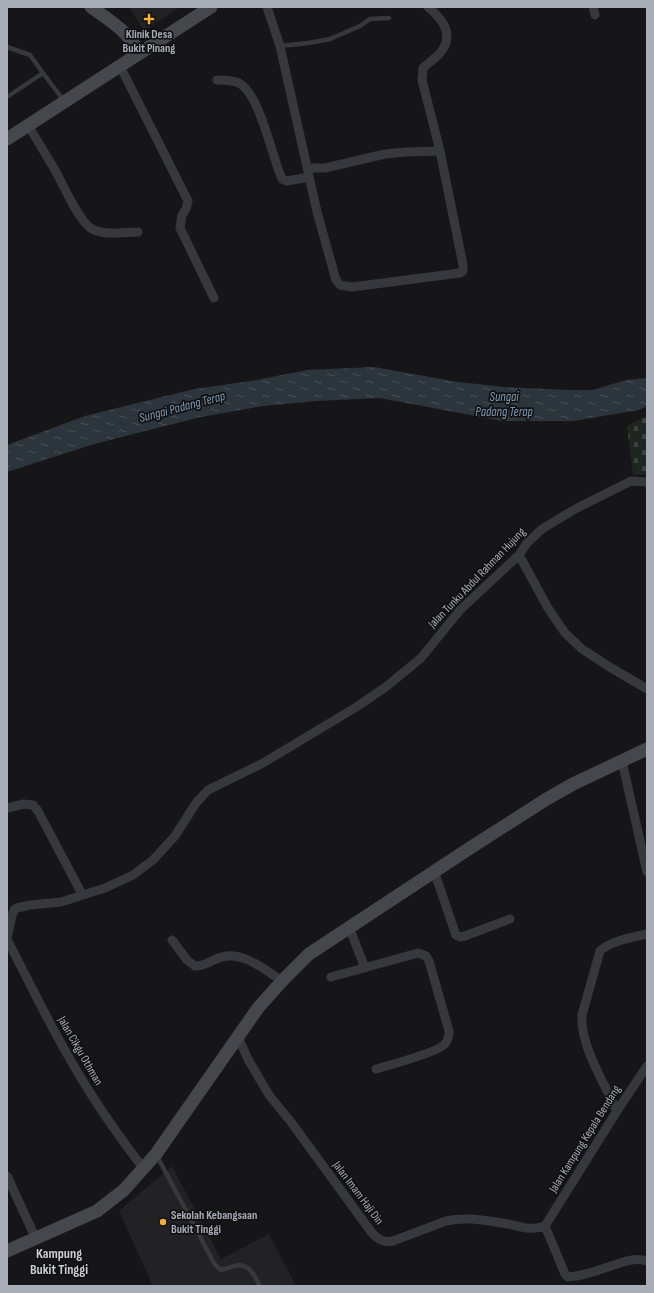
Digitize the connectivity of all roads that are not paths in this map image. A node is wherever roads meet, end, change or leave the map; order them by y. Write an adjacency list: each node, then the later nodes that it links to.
1 (91, 7): 8 (street)
2 (210, 7): 8 (street)
3 (267, 7): 6 (street)
4 (428, 7): 16 (street)
5 (389, 18): 6 (lane)
6 (280, 46): 17 (street)
7 (7, 47): 10 (lane)
8 (140, 52): 9 (street)
9 (120, 66): 13 (street); 19 (street)
10 (43, 73): 12 (lane); 13 (lane)
11 (217, 80): 17 (street)
12 (7, 97)
13 (64, 102): 14 (street)
14 (28, 126): 15 (street); 18 (street)
15 (7, 139)
16 (440, 151): 17 (street); 17 (street)
17 (309, 173)
18 (138, 232)
19 (214, 298)
20 (647, 482): 21 (street, Jalan Tunku Abdul Rahman Hujung)
21 (519, 555): 22 (street); 28 (street, Jalan Tunku Abdul Rahman Hujung)
22 (647, 689)
23 (647, 749): 24 (street)
24 (622, 761): 26 (street); 27 (street)
25 (7, 808): 28 (street)
26 (434, 871): 30 (street); 31 (street)
27 (647, 872)
28 (82, 894): 29 (street, Jalan Tunku Abdul Rahman Hujung)
29 (11, 907): 33 (street)
30 (510, 919)
31 (349, 927): 35 (street); 37 (street)
32 (647, 934): 41 (street)
33 (7, 938): 43 (street, Jalan Cikgu Othman)
34 (172, 940): 37 (street)
35 (365, 968): 36 (street); 40 (street)
36 (331, 977)
37 (282, 981): 38 (street)
38 (238, 1037): 42 (street); 45 (street, Jalan Imam Haji Din)
39 (647, 1066): 41 (street, Jalan Kampung Kepala Bendang)
40 (376, 1069)
41 (616, 1111): 45 (street, Jalan Kampung Kepala Bendang)
42 (156, 1154): 43 (street); 49 (lane)
43 (143, 1168): 46 (street)
44 (7, 1176): 46 (street)
45 (545, 1226): 48 (street)
46 (36, 1239): 47 (street)
47 (7, 1251)
48 (647, 1261)
49 (260, 1286)

